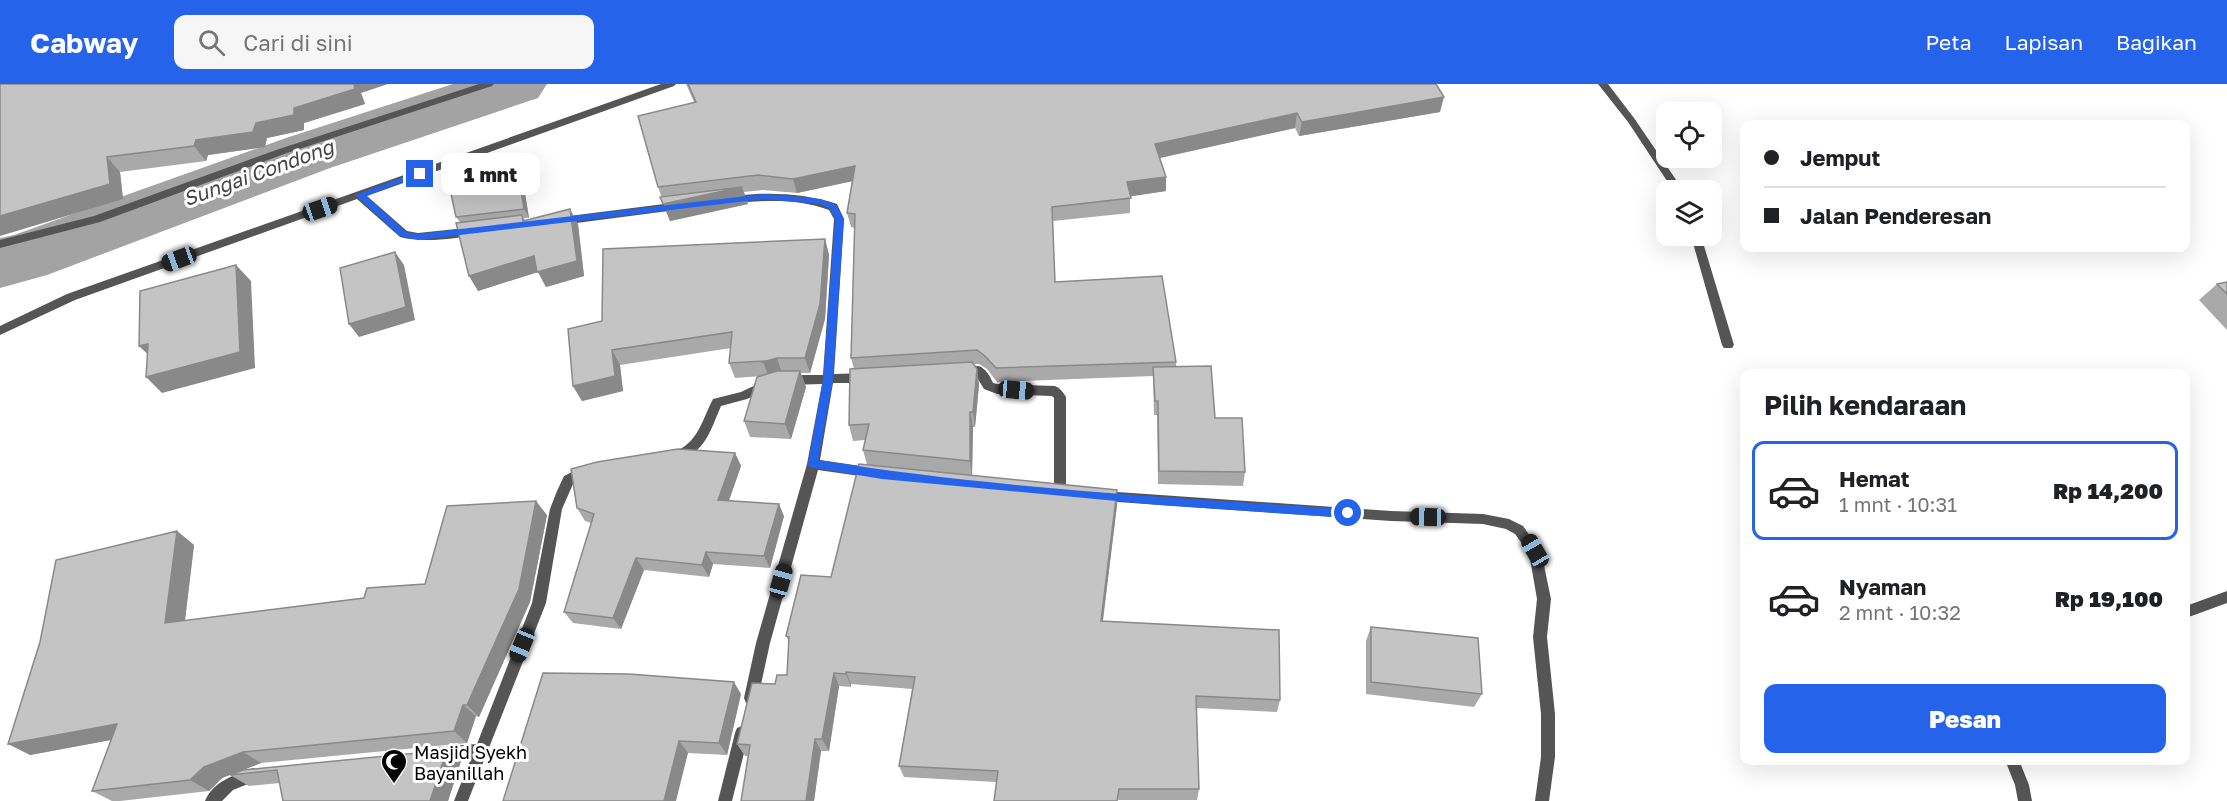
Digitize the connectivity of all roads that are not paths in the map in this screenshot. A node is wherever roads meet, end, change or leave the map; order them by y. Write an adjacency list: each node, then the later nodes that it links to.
1 (489, 84): 10 (street)
2 (671, 84): 5 (street)
3 (1603, 84): 4 (street)
4 (1671, 180)
5 (359, 195): 9 (street); 12 (street)
6 (718, 201): 16 (street)
7 (696, 204): 8 (street)
8 (547, 222)
9 (489, 230)
10 (0, 244)
11 (1699, 246): 13 (street)
12 (0, 331)
13 (1728, 345)
14 (944, 373): 21 (street)
15 (874, 377): 16 (street)
16 (828, 380): 17 (street); 18 (street)
17 (662, 458)
18 (813, 464): 20 (street); 31 (street)
19 (596, 468): 25 (street)
20 (882, 475)
21 (1059, 492)
22 (1093, 495): 32 (street)
23 (2227, 597): 24 (street)
24 (2190, 611)
25 (480, 750): 26 (street); 30 (street)
26 (423, 756)
27 (2014, 765): 33 (street)
28 (273, 770): 29 (street)
29 (212, 801)
30 (460, 801)
31 (724, 801)
32 (1542, 801)
33 (2025, 801)

